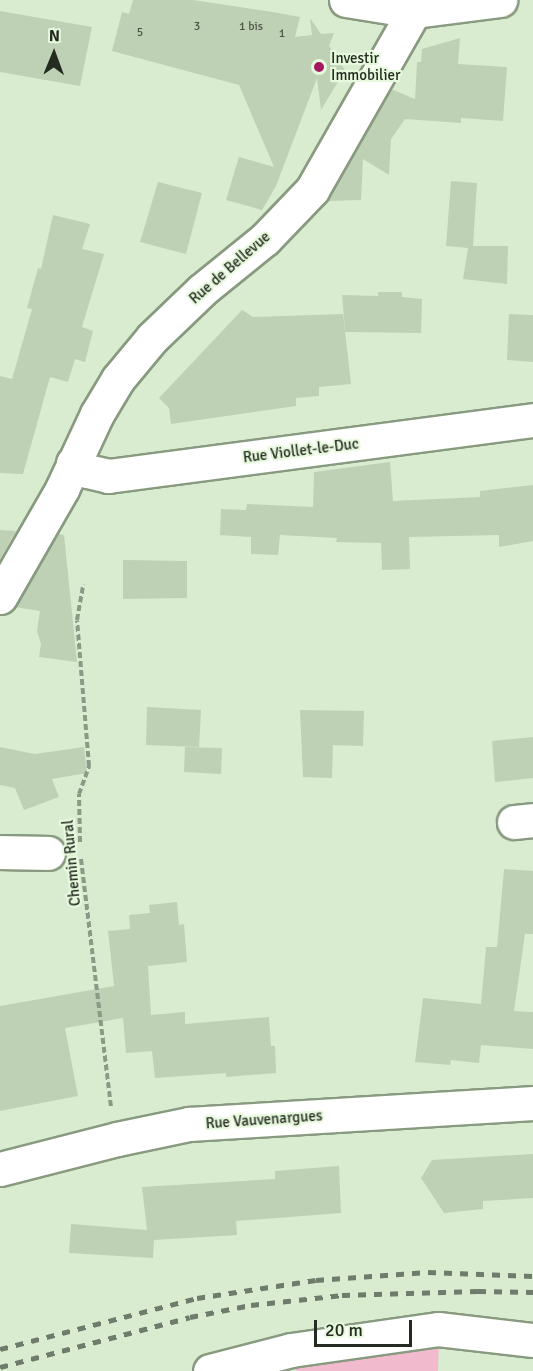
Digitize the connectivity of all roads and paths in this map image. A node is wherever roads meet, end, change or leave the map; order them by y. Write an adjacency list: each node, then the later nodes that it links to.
1 (346, 0): 3 (street)
2 (500, 0): 3 (street)
3 (415, 5): 5 (street, Rue de Bellevue)
4 (533, 420): 5 (street, Rue Viollet-le-Duc)
5 (73, 463): 7 (street, Rue de Bellevue)
6 (83, 585): 11 (path, Chemin Rural)
7 (0, 597)
8 (0, 852): 9 (street)
9 (48, 853)
10 (533, 1102): 11 (street, Rue Vauvenargues)
11 (117, 1139): 12 (street, Rue Vauvenargues)
12 (0, 1168)
13 (533, 1340): 14 (street)
14 (210, 1371)

